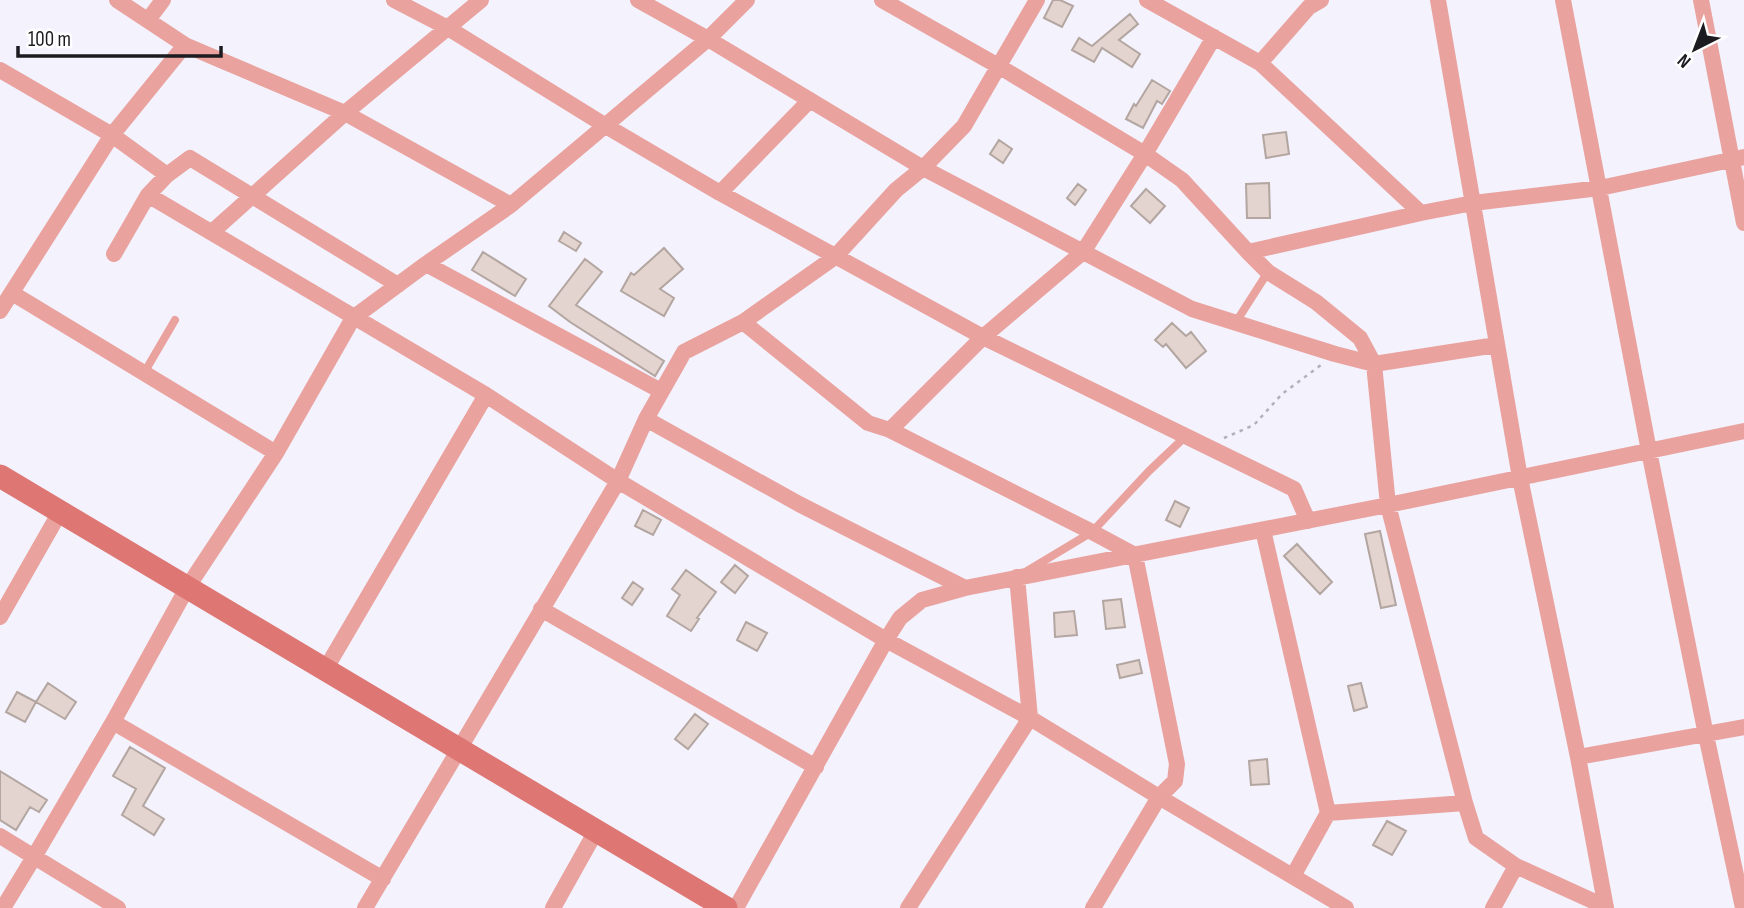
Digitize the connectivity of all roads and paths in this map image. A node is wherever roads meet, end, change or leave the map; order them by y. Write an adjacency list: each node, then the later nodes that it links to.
1 (117, 0): 14 (street)
2 (163, 0): 14 (street)
3 (394, 0): 15 (street)
4 (481, 0): 15 (street)
5 (638, 0): 17 (street)
6 (747, 0): 17 (street)
7 (882, 0): 20 (street)
8 (1037, 0): 20 (street)
9 (1147, 0): 16 (street)
10 (1321, 0): 19 (street)
11 (1438, 0): 34 (street)
12 (1563, 0): 30 (street)
13 (1701, 0): 27 (street)
14 (148, 20): 18 (street)
15 (448, 28): 23 (street); 24 (street)
16 (1214, 37): 19 (street); 26 (street)
17 (708, 39): 22 (street); 24 (street)
18 (185, 45): 23 (street); 25 (street)
19 (1260, 63): 36 (street)
20 (1000, 67): 26 (street); 28 (street)
21 (0, 70): 25 (street)
22 (810, 100): 28 (street); 31 (street)
23 (345, 113): 33 (street); 35 (street)
24 (606, 126): 31 (street); 35 (street)
25 (112, 135): 29 (street); 46 (street)
26 (1145, 154): 39 (street); 40 (street)
27 (1738, 158): 30 (street); 37 (street)
28 (923, 168): 39 (street); 42 (street)
29 (167, 175): 32 (street); 33 (street)
30 (1600, 188): 34 (street); 64 (street)
31 (720, 193): 42 (street)
32 (148, 195): 38 (street); 41 (street)
33 (253, 196): 38 (street); 45 (street)
34 (1473, 203): 36 (street); 53 (street)
35 (511, 205): 43 (street)
36 (1421, 213): 40 (street)
37 (1744, 223)
38 (212, 232): 48 (street)
39 (1083, 252): 51 (street); 52 (street)
40 (1248, 252): 44 (street)
41 (114, 254)
42 (835, 257): 50 (street); 52 (street)
43 (426, 264): 45 (street); 57 (street)
44 (1268, 272): 51 (lane); 55 (street)
45 (398, 285): 48 (street)
46 (12, 293): 47 (street); 56 (street)
47 (0, 312)
48 (353, 318): 58 (street); 65 (street)
49 (175, 320): 56 (lane)
50 (743, 321): 57 (street); 60 (street)
51 (1235, 323): 54 (street)
52 (983, 337): 60 (street); 62 (street)
53 (1496, 345): 55 (street); 67 (street)
54 (1335, 354): 55 (street); 63 (path)
55 (1374, 364): 69 (street)
56 (144, 373): 65 (street)
57 (662, 391): 59 (street)
58 (486, 395): 68 (street); 81 (street)
59 (646, 419): 68 (street); 77 (street)
60 (890, 430): 73 (street)
61 (1744, 431): 64 (street)
62 (1186, 436): 63 (street); 73 (lane)
63 (1207, 446): 71 (street)
64 (1649, 451): 67 (street); 85 (street)
65 (276, 453): 76 (street)
66 (0, 477): 70 (street)
67 (1520, 478): 69 (street); 87 (street)
68 (618, 481): 78 (street); 80 (street)
69 (1388, 505): 71 (street); 90 (street)
70 (60, 512): 76 (street); 79 (street)
71 (1308, 521): 72 (street)
72 (1263, 530): 74 (street); 91 (street)
73 (1092, 532): 74 (street); 75 (lane)
74 (1135, 555): 75 (street); 89 (street)
75 (1017, 577): 77 (street); 82 (street)
76 (187, 588): 81 (street); 83 (street)
77 (965, 588): 80 (street)
78 (541, 609): 86 (street); 88 (street)
79 (0, 617)
80 (886, 640): 82 (street); 88 (street)
81 (325, 670): 86 (street)
82 (1030, 718): 89 (street); 104 (street)
83 (113, 722): 94 (street); 97 (street)
84 (1744, 727): 85 (street)
85 (1706, 735): 87 (street); 109 (street)
86 (460, 750): 92 (street); 97 (street)
87 (1578, 757): 108 (street)
88 (816, 767): 103 (street)
89 (1159, 797): 96 (street); 105 (street)
90 (1465, 803): 91 (street); 95 (street)
91 (1328, 813): 96 (street)
92 (596, 831): 101 (street); 102 (street)
93 (0, 836): 94 (street)
94 (34, 857): 98 (street); 99 (street)
95 (1516, 866): 107 (street); 108 (street)
96 (1293, 876): 106 (street)
97 (383, 879): 100 (street)
98 (3, 908)
99 (118, 908)
100 (365, 908)
101 (553, 908)
102 (726, 908)
103 (736, 908)
104 (908, 908)
105 (1093, 908)
106 (1346, 908)
107 (1493, 908)
108 (1606, 908)
109 (1744, 908)

